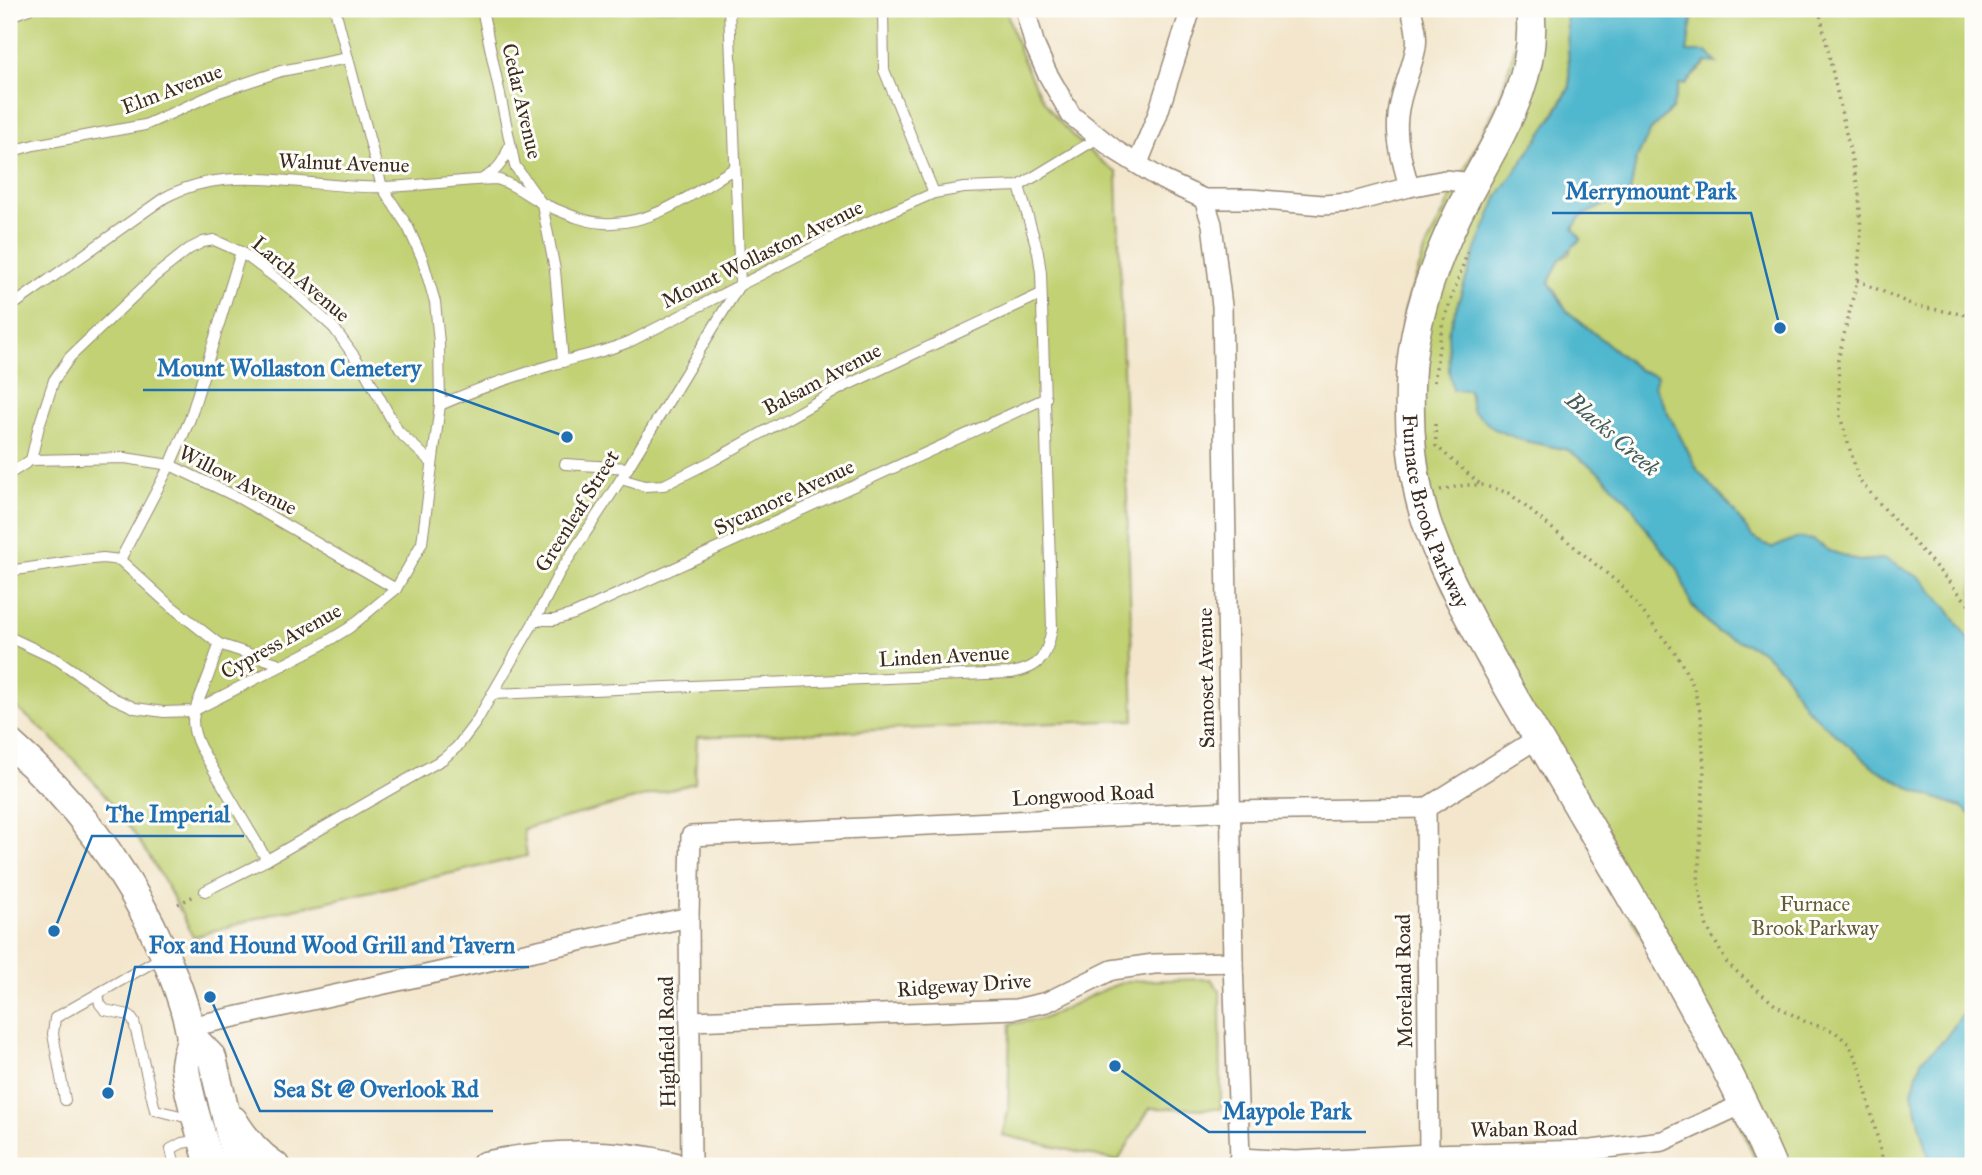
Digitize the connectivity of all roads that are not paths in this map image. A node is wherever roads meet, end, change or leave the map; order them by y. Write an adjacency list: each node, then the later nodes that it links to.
1 (29, 9): 10 (lane)
2 (335, 9): 11 (lane, Cypress Avenue)
3 (482, 9): 13 (lane, Cedar Avenue)
4 (729, 9): 16 (lane)
5 (883, 9): 22 (lane)
6 (1025, 9): 12 (street)
7 (1191, 9): 15 (street)
8 (1411, 9): 21 (street)
9 (1530, 9): 18 (main road, Furnace Brook Parkway)
10 (9, 16)
11 (348, 58): 14 (lane, Elm Avenue); 20 (lane, Cypress Avenue)
12 (1098, 138): 15 (street); 19 (lane, Mount Wollaston Avenue)
13 (510, 143): 17 (lane); 24 (lane, Cedar Avenue)
14 (9, 152)
15 (1138, 163): 23 (street)
16 (735, 168): 24 (lane, Walnut Avenue); 26 (lane)
17 (479, 179): 20 (lane, Walnut Avenue); 24 (lane, Walnut Avenue)
18 (1474, 183): 21 (street); 48 (main road, Furnace Brook Parkway)
19 (1019, 186): 22 (lane, Mount Wollaston Avenue); 27 (lane, Linden Avenue)
20 (382, 187): 28 (lane, Walnut Avenue); 31 (lane, Cypress Avenue)
21 (1409, 187): 23 (street)
22 (934, 193): 26 (lane, Mount Wollaston Avenue)
23 (1204, 199): 51 (street, Samoset Avenue)
24 (542, 204): 29 (lane, Cedar Avenue)
25 (241, 252): 32 (lane, Larch Avenue); 33 (lane, Larch Avenue); 35 (lane)
26 (740, 284): 29 (lane, Mount Wollaston Avenue); 36 (lane, Greenleaf Street)
27 (1041, 294): 30 (lane, Linden Avenue); 38 (lane, Balsam Avenue)
28 (9, 308)
29 (562, 362): 31 (lane, Mount Wollaston Avenue)
30 (1046, 398): 42 (lane, Sycamore Avenue); 46 (lane, Linden Avenue)
31 (440, 405): 33 (lane, Cypress Avenue)
32 (31, 460): 35 (lane, Willow Avenue); 37 (lane)
33 (432, 463): 41 (lane, Cypress Avenue)
34 (565, 464): 36 (lane)
35 (170, 465): 39 (lane); 41 (lane, Willow Avenue)
36 (628, 468): 38 (lane, Greenleaf Street)
37 (9, 474)
38 (621, 479): 42 (lane, Greenleaf Street)
39 (120, 560): 40 (lane); 44 (lane)
40 (9, 572)
41 (396, 589): 45 (lane, Cypress Avenue)
42 (535, 620): 46 (lane, Greenleaf Street)
43 (9, 637): 47 (lane, Cypress Avenue)
44 (219, 644): 45 (lane); 47 (lane)
45 (283, 664): 47 (lane, Cypress Avenue)
46 (492, 694): 52 (lane, Greenleaf Street)
47 (193, 711): 52 (lane)
48 (1538, 738): 50 (street); 61 (main road, Furnace Brook Parkway)
49 (9, 743): 55 (main road)
50 (1426, 808): 51 (street, Longwood Road); 64 (street, Moreland Road)
51 (1231, 811): 54 (street, Longwood Road); 56 (street, Samoset Avenue)
52 (267, 860): 53 (lane, Greenleaf Street)
53 (205, 891)
54 (689, 917): 58 (street, Highfield Road); 59 (street)
55 (165, 956): 57 (lane); 59 (main road)
56 (1233, 962): 58 (street, Ridgeway Drive); 66 (street, Samoset Avenue)
57 (98, 994): 60 (lane); 63 (lane)
58 (690, 1021): 75 (street, Highfield Road)
59 (190, 1031): 62 (main road); 63 (main road)
60 (65, 1100)
61 (1743, 1104): 65 (street, Waban Road); 76 (main road, Furnace Brook Parkway)
62 (225, 1107): 71 (main road); 72 (main road)
63 (200, 1129): 69 (lane); 70 (main road)
64 (1429, 1154): 65 (street, Waban Road); 67 (street, Waban Road)
65 (1592, 1158)
66 (1238, 1162): 68 (street, Samoset Avenue)
67 (1372, 1162): 68 (street, Waban Road)
68 (1299, 1164)
69 (175, 1166)
70 (210, 1166)
71 (238, 1166)
72 (275, 1166)
73 (485, 1166): 74 (main road)
74 (672, 1166)
75 (691, 1166)
76 (1772, 1166)

